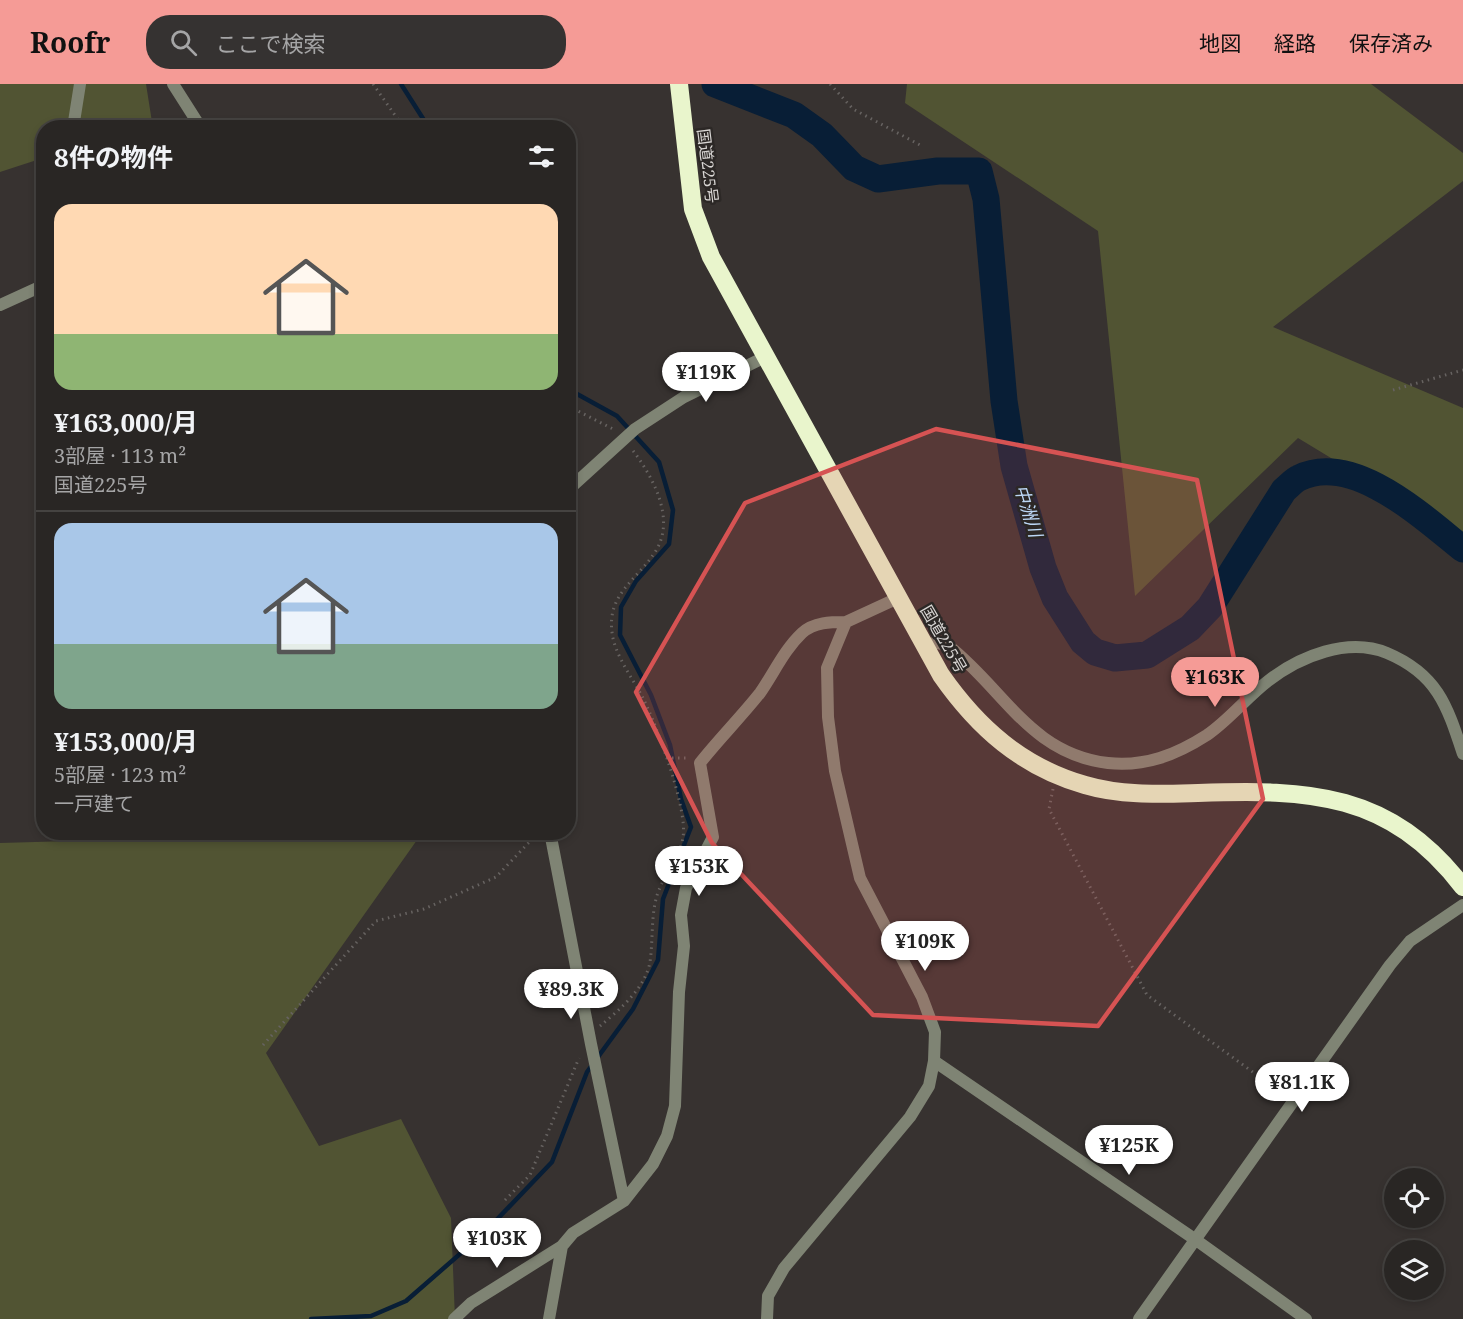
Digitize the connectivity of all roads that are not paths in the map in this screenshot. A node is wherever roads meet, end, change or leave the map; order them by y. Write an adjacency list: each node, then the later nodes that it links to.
1 (80, 84): 4 (street)
2 (173, 84): 5 (street)
3 (680, 90): 8 (highway, 国道225号)
4 (74, 120)
5 (196, 120)
6 (36, 289): 7 (street)
7 (0, 305)
8 (765, 357): 9 (street); 10 (highway, 国道225号)
9 (576, 482)
10 (898, 598): 11 (street); 12 (highway, 国道225号)
11 (846, 622): 17 (street); 18 (street)
12 (923, 644): 13 (street); 15 (highway, 国道225号)
13 (1463, 754)
14 (552, 840): 18 (street)
15 (1463, 887)
16 (1463, 905): 19 (street)
17 (934, 1060): 19 (street); 23 (street)
18 (624, 1201): 20 (street)
19 (1196, 1240): 24 (street); 25 (street)
20 (562, 1246): 21 (street); 22 (street)
21 (454, 1319)
22 (549, 1319)
23 (767, 1319)
24 (1139, 1319)
25 (1306, 1319)

